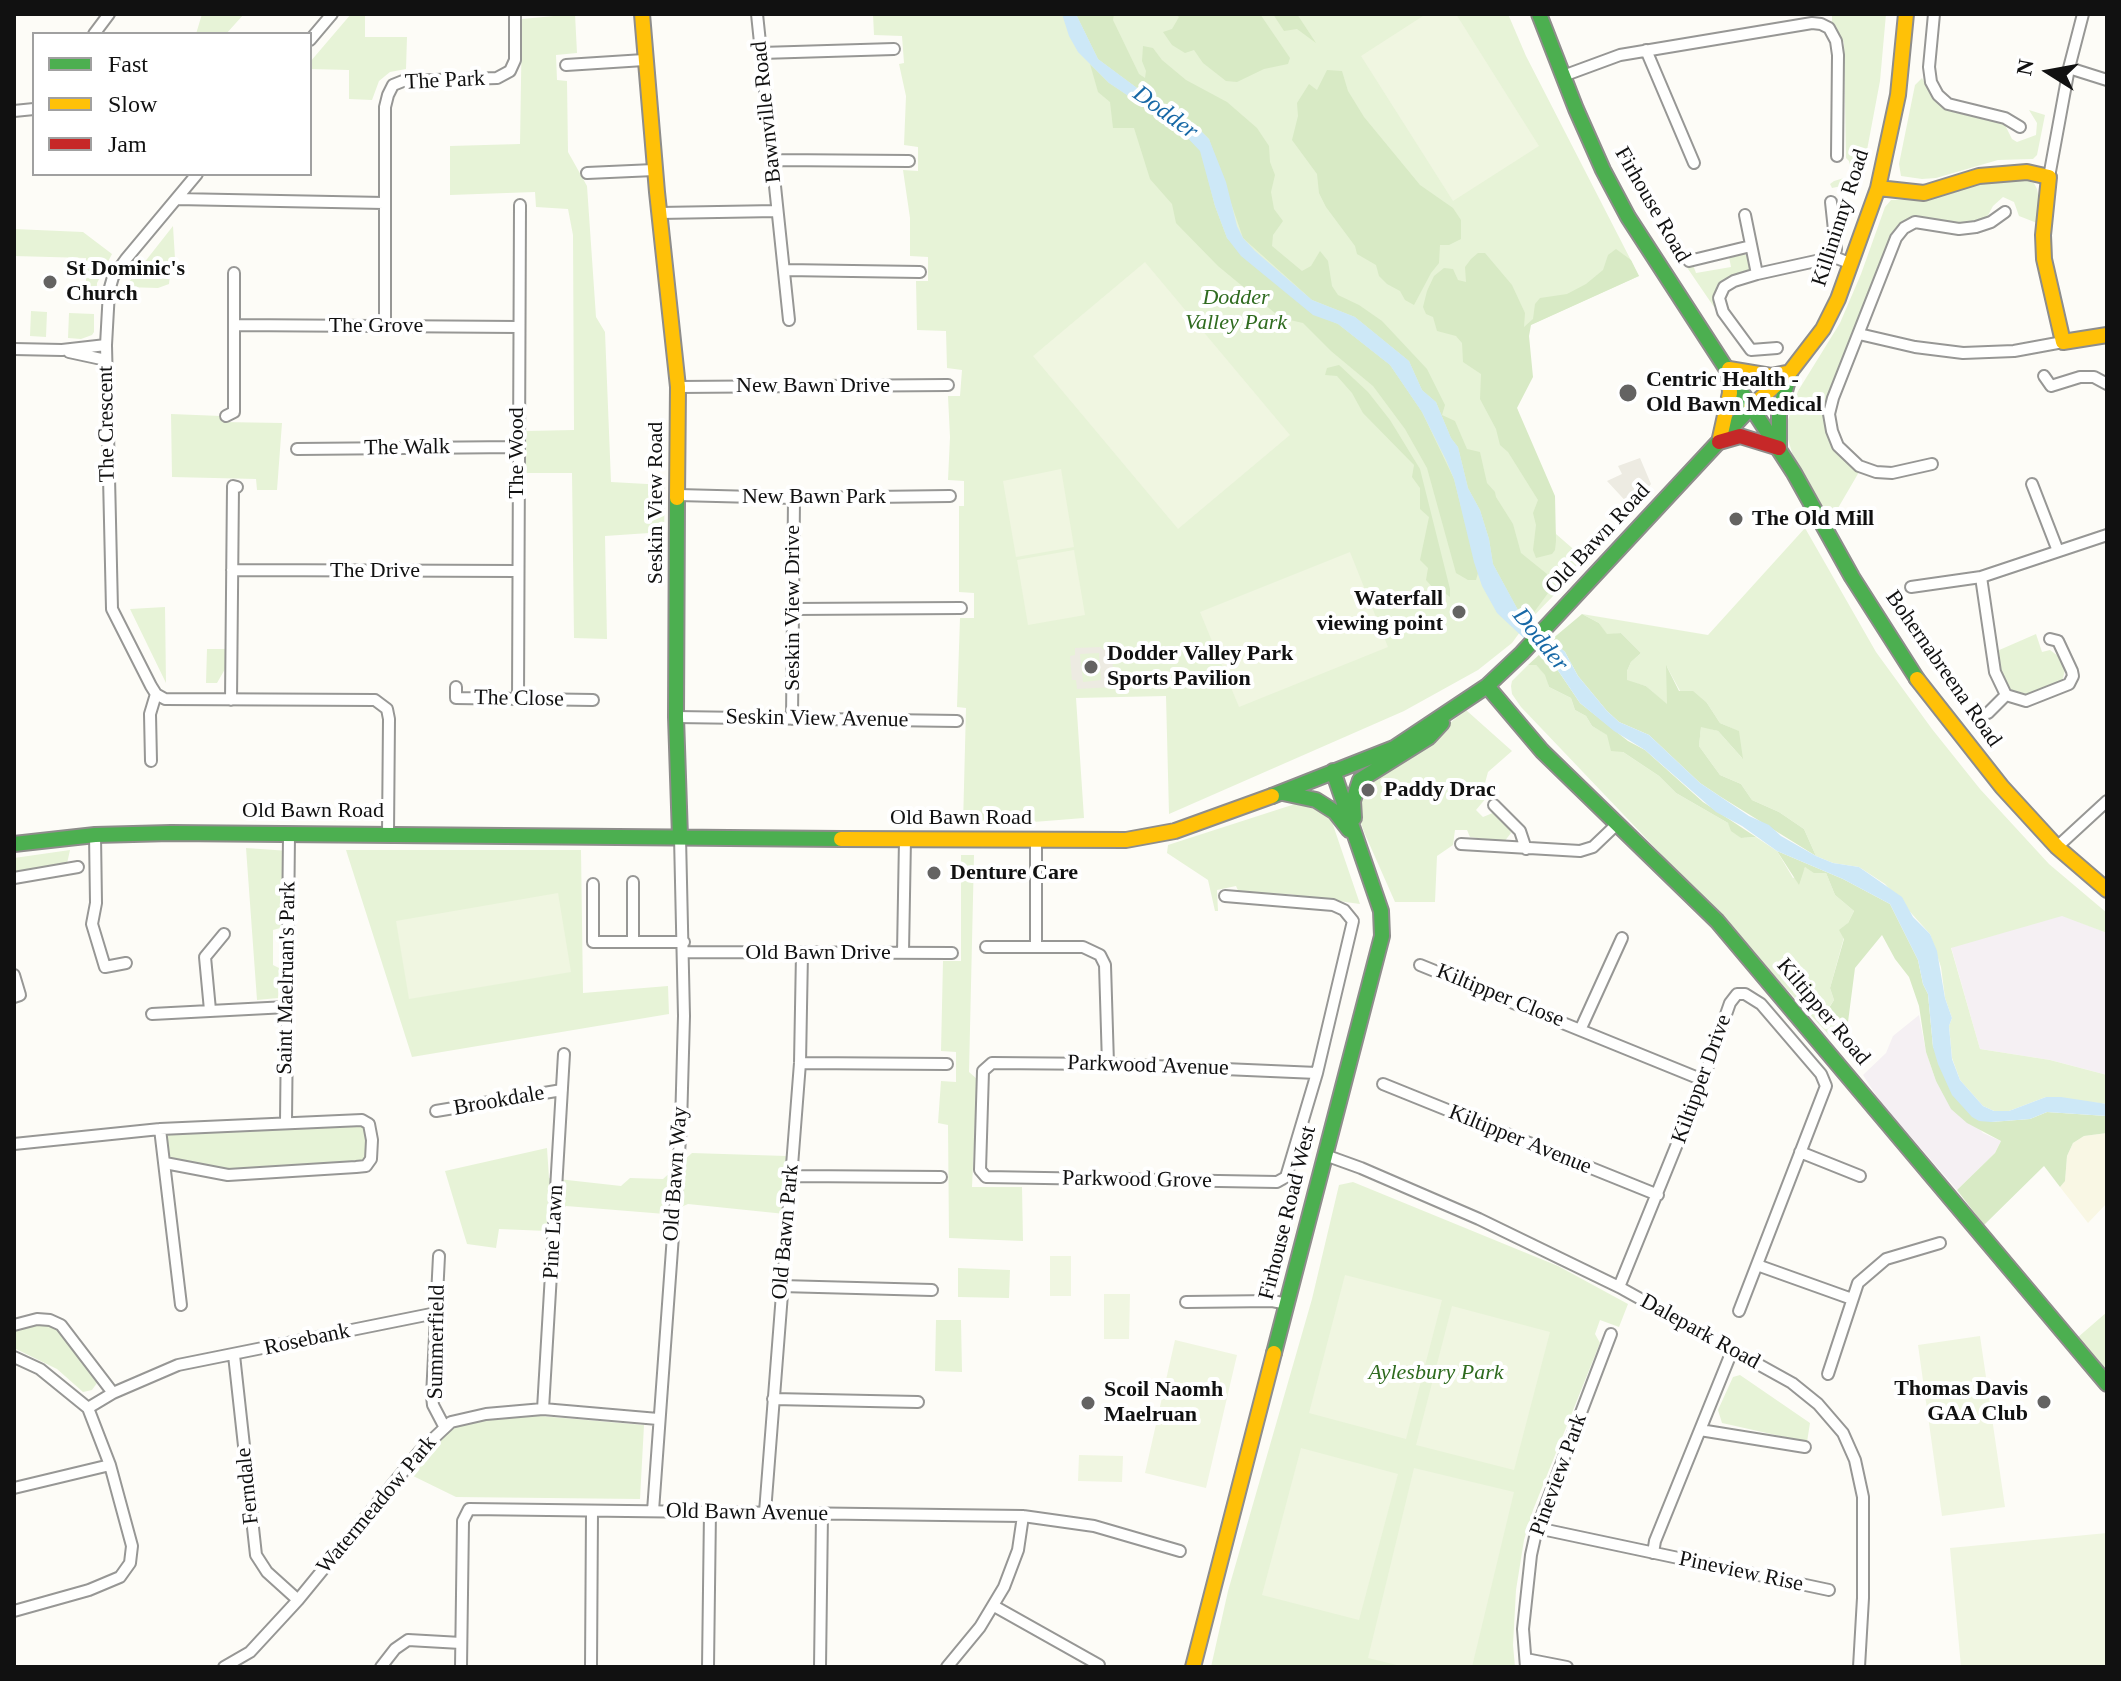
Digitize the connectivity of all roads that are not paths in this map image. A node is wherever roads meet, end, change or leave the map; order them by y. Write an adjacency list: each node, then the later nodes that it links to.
1 (109, 14): 10 (street)
2 (332, 14): 11 (street)
3 (515, 14): 32 (street, The Park)
4 (642, 14): 15 (main road, Seskin View Road)
5 (757, 14): 14 (street, Bawnville Road)
6 (1539, 14): 18 (main road, Firhouse Road)
7 (1906, 14): 29 (main road, Killininny Road)
8 (1934, 14): 20 (street)
9 (2083, 14): 17 (street)
10 (97, 30)
11 (312, 38)
12 (894, 49): 14 (street)
13 (1646, 50): 18 (street); 21 (street); 24 (street)
14 (761, 53): 22 (street, Bawnville Road)
15 (644, 60): 16 (street); 25 (main road, Seskin View Road)
16 (566, 65)
17 (2069, 68): 19 (street); 28 (street)
18 (1563, 76): 58 (main road, Firhouse Road)
19 (2107, 80)
20 (2020, 127)
21 (1837, 156)
22 (773, 160): 23 (street); 34 (street, Bawnville Road)
23 (909, 161)
24 (1694, 163)
25 (654, 170): 26 (street); 36 (main road, Seskin View Road)
26 (587, 173)
27 (195, 176): 30 (street, The Crescent)
28 (2049, 177): 29 (main road); 52 (main road)
29 (1878, 188): 41 (main road, Killininny Road)
30 (176, 199): 32 (street); 53 (street, The Crescent)
31 (1831, 202): 39 (street)
32 (384, 203): 48 (street, The Park)
33 (520, 205): 49 (street, The Wood)
34 (777, 211): 36 (street, Bawnville Road); 42 (street, Bawnville Road)
35 (2005, 212): 50 (street)
36 (659, 213): 63 (main road, Seskin View Road)
37 (1745, 215): 38 (street)
38 (1751, 246): 40 (street); 45 (street)
39 (1834, 257): 41 (street); 45 (street)
40 (1689, 261)
41 (1852, 264): 59 (main road, Killininny Road)
42 (785, 270): 43 (street); 46 (street, Bawnville Road)
43 (920, 272)
44 (234, 273): 47 (street)
45 (1757, 274): 54 (street)
46 (789, 320)
47 (234, 325): 48 (street, The Grove); 65 (street)
48 (385, 326): 49 (street, The Grove)
49 (518, 327): 67 (street, The Wood)
50 (1859, 334): 52 (street); 70 (street)
51 (2107, 335): 52 (main road)
52 (2063, 342)
53 (106, 345): 56 (street); 57 (street, The Crescent)
54 (1777, 348)
55 (14, 349): 56 (street)
56 (62, 350): 57 (street)
57 (106, 360): 87 (street, The Crescent)
58 (1729, 369): 59 (main road); 64 (main road, Firhouse Road); 66 (main road)
59 (1790, 372): 64 (main road, Killininny Road); 68 (main road)
60 (2044, 376): 61 (street)
61 (2107, 384)
62 (948, 385): 63 (street, New Bawn Drive)
63 (678, 387): 73 (main road, Seskin View Road)
64 (1752, 406): 66 (main road, Old Bawn Road); 68 (main road, Bohernabreena Road)
65 (226, 416)
66 (1719, 442): 68 (main road); 85 (main road, Old Bawn Road)
67 (517, 447): 69 (street, The Walk); 79 (street, The Wood)
68 (1779, 448): 112 (main road, Bohernabreena Road)
69 (297, 449)
70 (1932, 464)
71 (2032, 484): 77 (street)
72 (237, 487): 78 (street)
73 (678, 495): 75 (street, New Bawn Park); 94 (main road, Seskin View Road)
74 (950, 496): 75 (street, New Bawn Park)
75 (794, 498): 83 (street, Seskin View Drive)
76 (2107, 535): 77 (street)
77 (2058, 551): 80 (street)
78 (232, 570): 79 (street, The Drive); 89 (street)
79 (518, 571): 90 (street, The Wood)
80 (1981, 577): 81 (street); 88 (street)
81 (1911, 587)
82 (961, 608): 83 (street)
83 (793, 609): 95 (street, Seskin View Drive)
84 (2050, 639): 88 (street)
85 (1487, 686): 92 (main road, Old Bawn Road); 102 (main road, Kiltipper Road)
86 (456, 687): 90 (street, The Close)
87 (156, 694): 89 (street); 97 (street)
88 (2006, 695): 93 (street)
89 (231, 700): 103 (street)
90 (518, 700): 91 (street, The Close)
91 (593, 700)
92 (1453, 711): 98 (main road, Old Bawn Road); 108 (main road)
93 (1988, 713)
94 (676, 717): 95 (street, Seskin View Avenue); 106 (main road, Seskin View Road)
95 (792, 719): 96 (street, Seskin View Avenue)
96 (957, 721)
97 (151, 761)
98 (1333, 771): 99 (main road, Old Bawn Road); 108 (main road, Firhouse Road West)
99 (1283, 793): 108 (main road); 109 (main road, Old Bawn Road)
100 (2107, 801): 112 (street)
101 (1494, 805): 113 (street)
102 (1616, 825): 113 (street); 175 (main road, Kiltipper Road)
103 (388, 833): 105 (main road, Old Bawn Road); 106 (main road, Old Bawn Road)
104 (95, 835): 105 (main road, Old Bawn Road); 110 (main road, Old Bawn Road); 129 (street)
105 (289, 835): 133 (street, Saint Maelruan's Park)
106 (680, 837): 107 (main road, Old Bawn Road); 124 (street, Old Bawn Way)
107 (905, 839): 109 (main road, Old Bawn Road); 126 (street)
108 (1357, 839): 151 (main road, Firhouse Road West)
109 (1036, 840): 123 (street)
110 (14, 844)
111 (1461, 844): 113 (street)
112 (2057, 847): 118 (main road, Bohernabreena Road)
113 (1526, 849)
114 (78, 867): 115 (street)
115 (14, 878)
116 (633, 882): 122 (street)
117 (593, 884): 122 (street, Old Bawn Drive)
118 (2107, 890)
119 (1225, 896): 142 (street)
120 (224, 934): 134 (street)
121 (1622, 938): 136 (street, Kiltipper Close)
122 (633, 942): 124 (street, Old Bawn Drive)
123 (1036, 946): 125 (street); 140 (street)
124 (684, 947): 127 (street, Old Bawn Drive); 181 (street, Old Bawn Way)
125 (986, 947)
126 (903, 952): 127 (street, Old Bawn Drive); 128 (street, Old Bawn Drive)
127 (802, 953): 138 (street, Old Bawn Park)
128 (952, 953)
129 (126, 963)
130 (1420, 965): 136 (street, Kiltipper Close)
131 (14, 975): 132 (street)
132 (14, 997)
133 (287, 1007): 134 (street); 147 (street, Saint Maelruan's Park)
134 (210, 1010): 135 (street)
135 (152, 1014)
136 (1581, 1028): 143 (street, Kiltipper Close)
137 (564, 1054): 145 (street, Pine Lawn)
138 (800, 1063): 139 (street); 153 (street, Old Bawn Park)
139 (947, 1064)
140 (1108, 1064): 141 (street, Parkwood Avenue); 142 (street, Parkwood Avenue)
141 (983, 1071): 142 (street, Parkwood Grove)
142 (1317, 1073)
143 (1703, 1080): 150 (street, Kiltipper Drive); 156 (street, Kiltipper Drive)
144 (1383, 1084): 156 (street, Kiltipper Avenue)
145 (562, 1090): 146 (street, Brookdale); 180 (street, Pine Lawn)
146 (436, 1111)
147 (286, 1122): 148 (street); 152 (street)
148 (160, 1129): 149 (street); 152 (street)
149 (14, 1144)
150 (1800, 1152): 154 (street); 159 (street, Kiltipper Drive)
151 (1325, 1155): 161 (street, Dalepark Road); 165 (main road, Firhouse Road West)
152 (165, 1163): 166 (street)
153 (791, 1176): 155 (street); 160 (street, Old Bawn Park)
154 (1860, 1176)
155 (941, 1177)
156 (1658, 1195): 161 (street, Kiltipper Drive)
157 (1940, 1243): 163 (street)
158 (439, 1256): 168 (street, Summerfield)
159 (1757, 1265): 163 (street); 167 (street, Kiltipper Drive)
160 (781, 1286): 162 (street); 177 (street, Old Bawn Park)
161 (1619, 1287): 171 (street, Dalepark Road)
162 (932, 1290)
163 (1852, 1299): 174 (street)
164 (1186, 1302): 165 (street)
165 (1288, 1304): 210 (main road, Firhouse Road West)
166 (181, 1305)
167 (1739, 1311)
168 (436, 1313): 172 (street, Rosebank); 182 (street, Summerfield)
169 (14, 1325): 176 (street)
170 (1611, 1334): 193 (street, Pineview Park)
171 (1732, 1351): 183 (street, Pineview Rise); 212 (street, Dalepark Road)
172 (234, 1355): 176 (street, Rosebank); 197 (street, Ferndale)
173 (14, 1357): 179 (street)
174 (1828, 1374)
175 (2107, 1384)
176 (113, 1393): 179 (street, Rosebank)
177 (773, 1399): 178 (street); 190 (street, Old Bawn Park)
178 (918, 1402)
179 (88, 1408): 185 (street)
180 (543, 1409): 181 (street, Watermeadow Park); 182 (street, Watermeadow Park)
181 (658, 1419): 187 (street, Old Bawn Way)
182 (444, 1426): 197 (street, Watermeadow Park)
183 (1700, 1430): 184 (street); 195 (street, Pineview Rise)
184 (1805, 1447)
185 (110, 1465): 186 (street); 199 (street)
186 (14, 1488)
187 (653, 1511): 188 (street, Old Bawn Avenue); 189 (street, Old Bawn Avenue)
188 (710, 1511): 190 (street, Old Bawn Avenue); 207 (street)
189 (592, 1512): 200 (street, Old Bawn Avenue); 206 (street)
190 (765, 1512): 191 (street, Old Bawn Avenue)
191 (822, 1514): 192 (street, Old Bawn Avenue); 208 (street)
192 (1023, 1516): 194 (street, Old Bawn Avenue); 198 (street)
193 (1537, 1528): 195 (street, Pineview Rise); 201 (street, Pineview Park)
194 (1180, 1551)
195 (1653, 1553): 196 (street, Pineview Rise)
196 (1829, 1590)
197 (298, 1600): 203 (street, Watermeadow Park)
198 (994, 1606): 202 (street); 209 (street)
199 (14, 1611)
200 (461, 1643): 204 (street); 205 (street, Old Bawn Avenue)
201 (1526, 1663): 211 (street)
202 (1099, 1665)
203 (224, 1667)
204 (381, 1667)
205 (461, 1667)
206 (591, 1667)
207 (708, 1667)
208 (820, 1667)
209 (947, 1667)
210 (1193, 1667)
211 (1567, 1667)
212 (1859, 1667)

